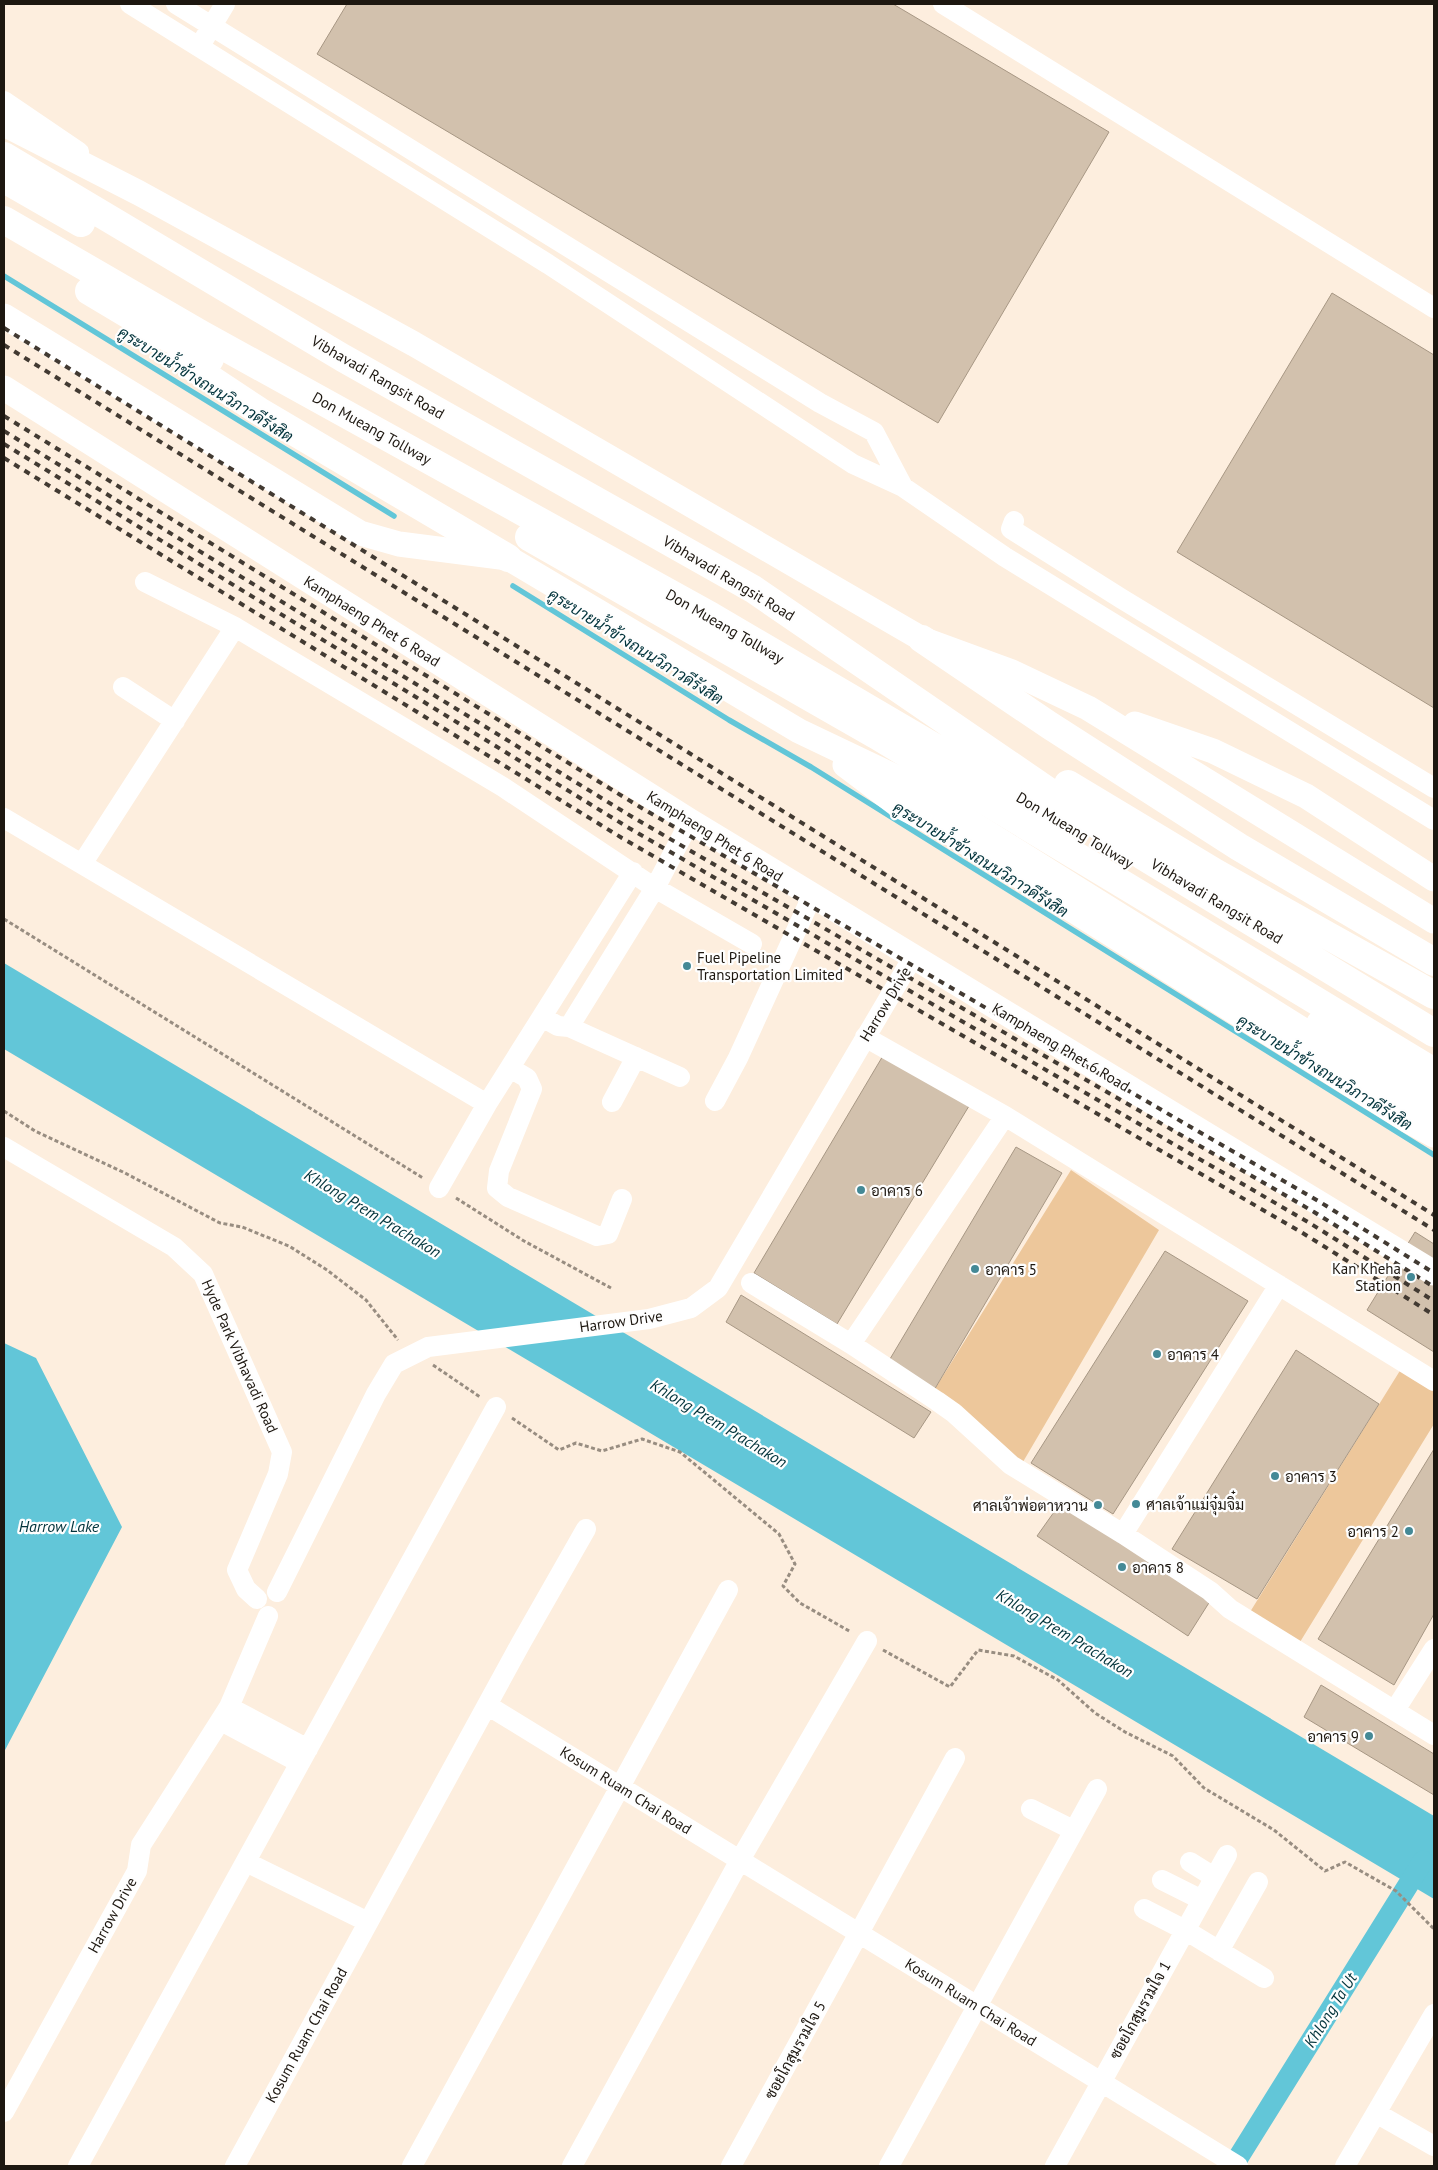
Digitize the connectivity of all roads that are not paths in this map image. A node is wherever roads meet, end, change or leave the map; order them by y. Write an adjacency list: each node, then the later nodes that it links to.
1 (130, 4): 6 (street)
2 (176, 4): 5 (street)
3 (225, 4): 5 (street)
4 (943, 4): 14 (street)
5 (211, 26): 6 (street); 18 (street)
6 (199, 47): 18 (street)
7 (4, 101): 11 (street)
8 (4, 124): 11 (main road)
9 (4, 156): 49 (highway, Vibhavadi Rangsit Road)
10 (4, 179): 32 (highway)
11 (139, 193): 26 (main road)
12 (4, 220): 23 (highway, Don Mueang Tollway)
13 (4, 240): 16 (highway)
14 (1434, 308)
15 (4, 316): 20 (main road)
16 (160, 334): 20 (highway); 54 (highway)
17 (4, 388): 35 (main road, Kamphaeng Phet 6 Road)
18 (903, 487): 24 (street)
19 (1014, 521): 22 (street)
20 (508, 558): 30 (main road)
21 (145, 582): 25 (street)
22 (1122, 599): 24 (street); 31 (street)
23 (711, 616): 51 (highway, Don Mueang Tollway); 56 (highway)
24 (1109, 620): 34 (street)
25 (235, 627): 29 (street); 37 (street)
26 (922, 639): 28 (main road); 45 (highway)
27 (123, 687): 29 (street)
28 (1088, 708): 38 (main road); 41 (main road)
29 (175, 721): 36 (street)
30 (799, 730): 60 (main road); 62 (main road)
31 (1434, 788)
32 (1094, 799): 43 (highway); 46 (highway)
33 (4, 818): 36 (street)
34 (1434, 820)
35 (690, 821): 39 (street); 40 (main road, Kamphaeng Phet 6 Road)
36 (82, 864): 59 (street)
37 (633, 872): 39 (street); 47 (street)
38 (1434, 878)
39 (655, 888): 42 (street); 48 (street)
40 (812, 896): 44 (main road, Kamphaeng Phet 6 Road); 58 (street)
41 (1434, 921)
42 (752, 944)
43 (1434, 948)
44 (913, 957): 50 (street, Harrow Drive); 66 (main road, Kamphaeng Phet 6 Road)
45 (1434, 962)
46 (1434, 996)
47 (542, 1017): 48 (street); 53 (street)
48 (568, 1027): 52 (street)
49 (1434, 1033)
50 (865, 1037): 61 (street); 75 (street, Harrow Drive)
51 (1434, 1053)
52 (636, 1057): 55 (street); 57 (street)
53 (510, 1068): 59 (street); 65 (street)
54 (1434, 1072)
55 (680, 1077)
56 (1434, 1096)
57 (612, 1102)
58 (715, 1102)
59 (487, 1104): 64 (street)
60 (1434, 1112)
61 (1005, 1116): 68 (street); 69 (street)
62 (1434, 1136)
63 (4, 1147): 76 (street, Hyde Park Vibhavadi Road)
64 (439, 1188)
65 (622, 1199)
66 (1434, 1273)
67 (750, 1283): 69 (street)
68 (1279, 1286): 70 (street); 73 (street)
69 (851, 1344): 73 (street)
70 (1434, 1381)
71 (496, 1407): 84 (street)
72 (586, 1529): 80 (street)
73 (1123, 1534): 81 (street)
74 (728, 1590): 86 (street)
75 (277, 1592): 76 (street); 77 (street, Harrow Drive)
76 (257, 1599): 77 (street)
77 (268, 1616): 82 (street, Harrow Drive)
78 (867, 1640): 91 (street)
79 (1434, 1649): 81 (street)
80 (487, 1705): 86 (street, Kosum Ruam Chai Road); 99 (street, Kosum Ruam Chai Road)
81 (1395, 1710): 83 (street)
82 (225, 1714): 84 (street); 107 (street, Harrow Drive)
83 (1434, 1735)
84 (304, 1756): 92 (street)
85 (955, 1758): 101 (street, ซอยโกสุมรวมใจ 5)
86 (620, 1786): 91 (street, Kosum Ruam Chai Road); 112 (street)
87 (1096, 1789): 89 (street)
88 (1031, 1809): 89 (street)
89 (1074, 1830): 104 (street)
90 (1227, 1855): 94 (street, ซอยโกสุมรวมใจ 1)
91 (740, 1860): 101 (street, Kosum Ruam Chai Road); 113 (street)
92 (246, 1862): 99 (street); 110 (street)
93 (1190, 1862): 94 (street)
94 (1214, 1877): 97 (street, ซอยโกสุมรวมใจ 1)
95 (1162, 1880): 97 (street)
96 (1258, 1882): 102 (street)
97 (1202, 1900): 100 (street, ซอยโกสุมรวมใจ 1)
98 (1144, 1910): 100 (street)
99 (368, 1922): 111 (street, Kosum Ruam Chai Road)
100 (1185, 1930): 102 (street); 106 (street, ซอยโกสุมรวมใจ 1)
101 (859, 1933): 104 (street, Kosum Ruam Chai Road); 114 (street, ซอยโกสุมรวมใจ 5)
102 (1219, 1951): 103 (street)
103 (1264, 1978)
104 (976, 2005): 106 (street, Kosum Ruam Chai Road); 115 (street)
105 (1434, 2014): 108 (street)
106 (1100, 2082): 116 (street, ซอยโกสุมรวมใจ 1); 117 (street, Kosum Ruam Chai Road)
107 (4, 2112)
108 (1376, 2113): 109 (street); 118 (street)
109 (1434, 2146)
110 (78, 2166)
111 (235, 2166)
112 (412, 2166)
113 (572, 2166)
114 (731, 2166)
115 (889, 2166)
116 (1055, 2166)
117 (1238, 2166)
118 (1345, 2166)

